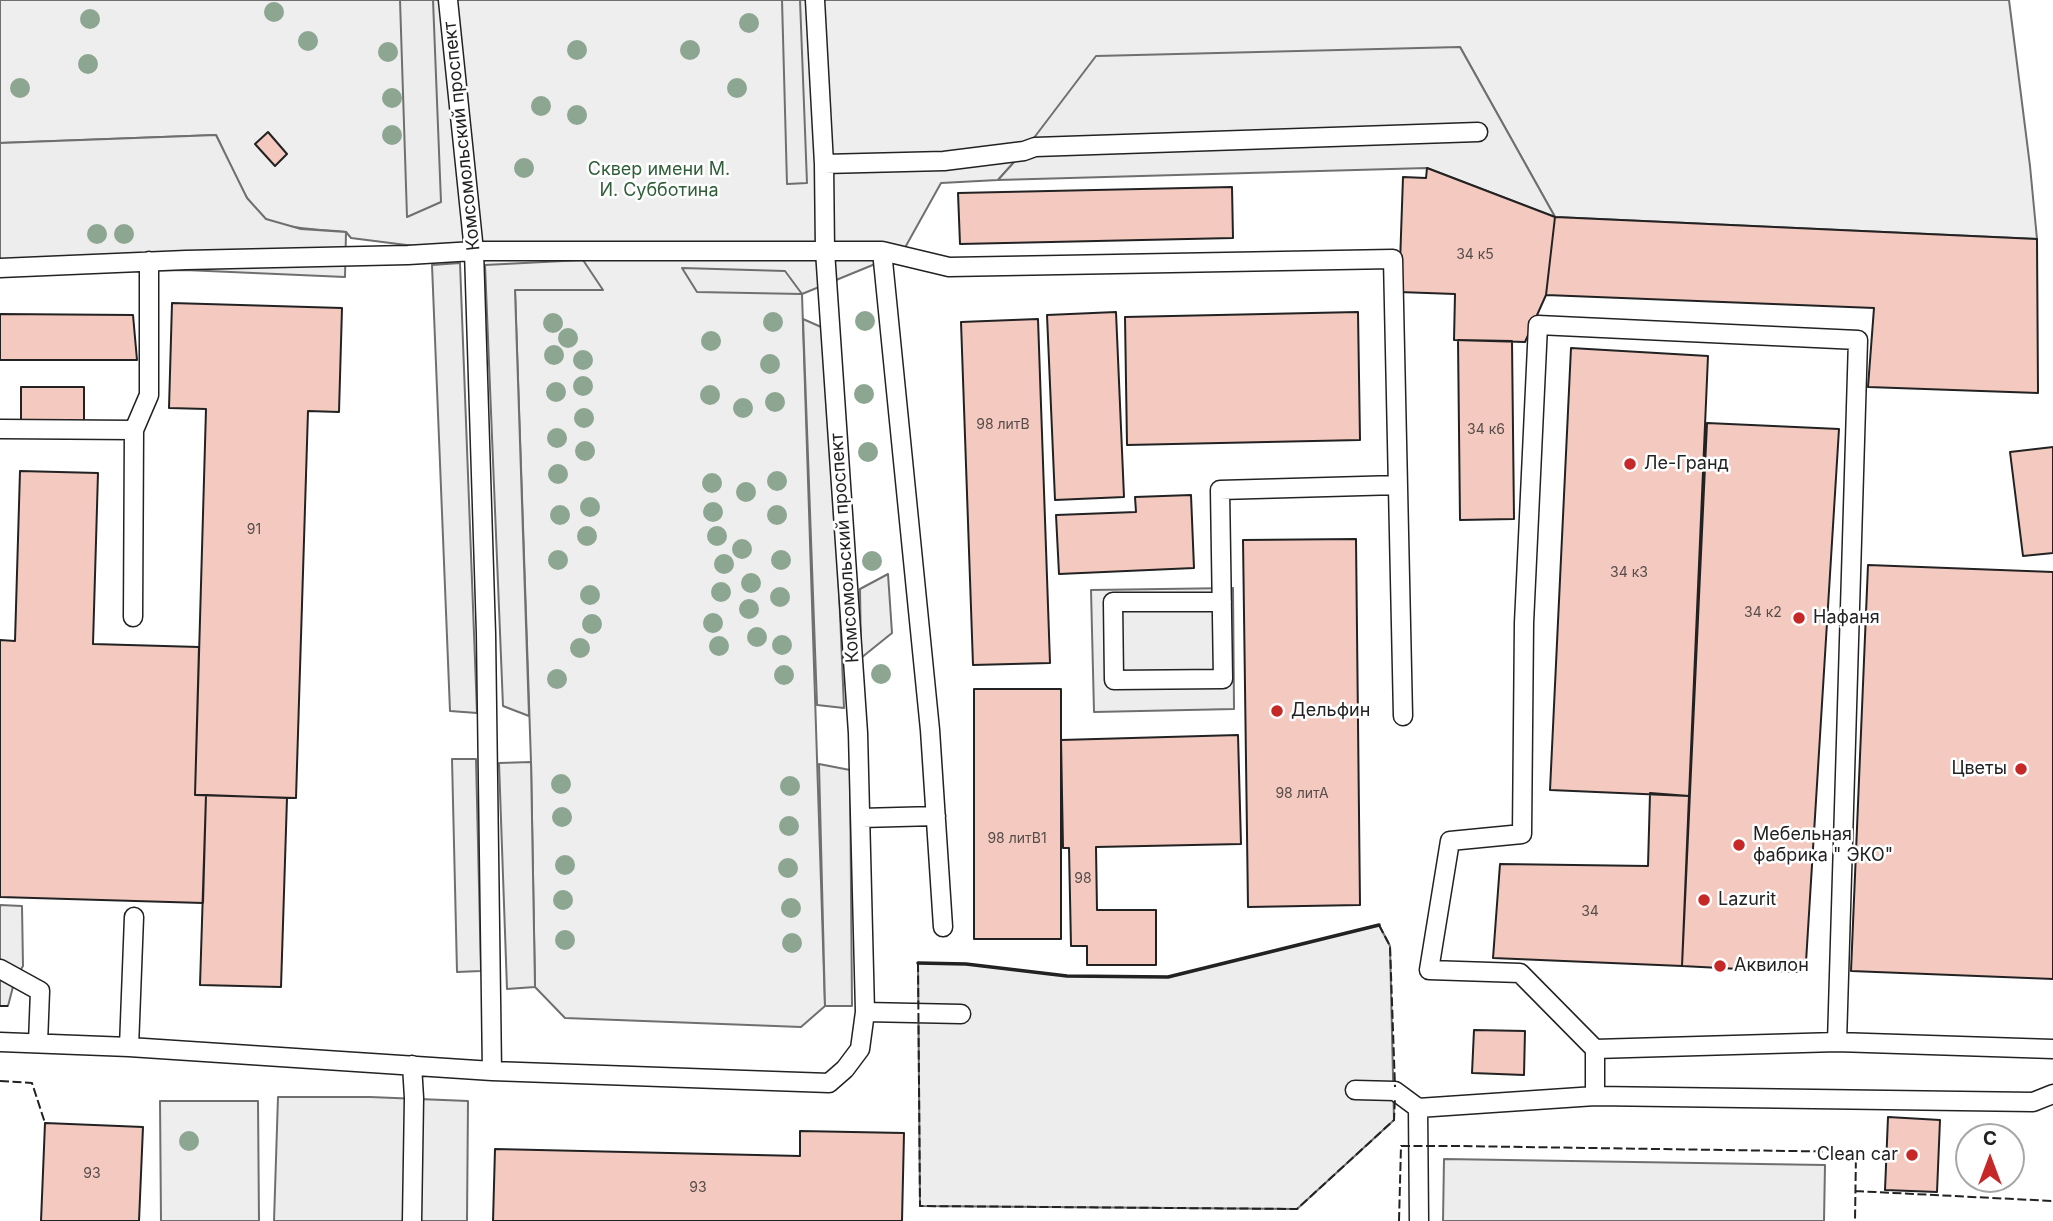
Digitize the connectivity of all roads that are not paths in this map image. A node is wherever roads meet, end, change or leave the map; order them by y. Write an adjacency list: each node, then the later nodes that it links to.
1 (448, 0): 5 (lane, Комсомольский проспект)
2 (815, 0): 4 (lane, Комсомольский проспект)
3 (1478, 132): 4 (lane)
4 (824, 164): 6 (lane, Комсомольский проспект)
5 (474, 251): 6 (lane); 8 (lane); 30 (lane, Комсомольский проспект)
6 (825, 251): 7 (lane); 17 (lane, Комсомольский проспект)
7 (882, 251): 12 (lane); 16 (lane)
8 (149, 261): 9 (lane); 11 (lane)
9 (0, 268)
10 (0, 429): 11 (lane)
11 (134, 430): 14 (lane)
12 (1398, 485): 13 (lane); 15 (lane)
13 (1222, 602): 13 (lane)
14 (133, 617)
15 (1403, 716)
16 (936, 816): 17 (lane); 19 (lane)
17 (862, 818): 21 (lane, Комсомольский проспект)
18 (134, 917): 26 (lane)
19 (943, 927)
20 (0, 969): 25 (lane)
21 (866, 1012): 22 (lane); 30 (lane, Комсомольский проспект)
22 (961, 1014)
23 (0, 1042): 25 (lane)
24 (1837, 1042): 27 (lane); 27 (lane); 28 (lane)
25 (38, 1044): 26 (lane)
26 (130, 1047): 29 (lane)
27 (1595, 1048): 33 (lane)
28 (2053, 1049)
29 (412, 1065): 30 (lane); 35 (lane)
30 (492, 1070)
31 (1355, 1090): 34 (lane)
32 (2053, 1094): 33 (lane)
33 (1595, 1096): 34 (lane)
34 (1418, 1108): 36 (lane)
35 (412, 1221)
36 (1419, 1221)

